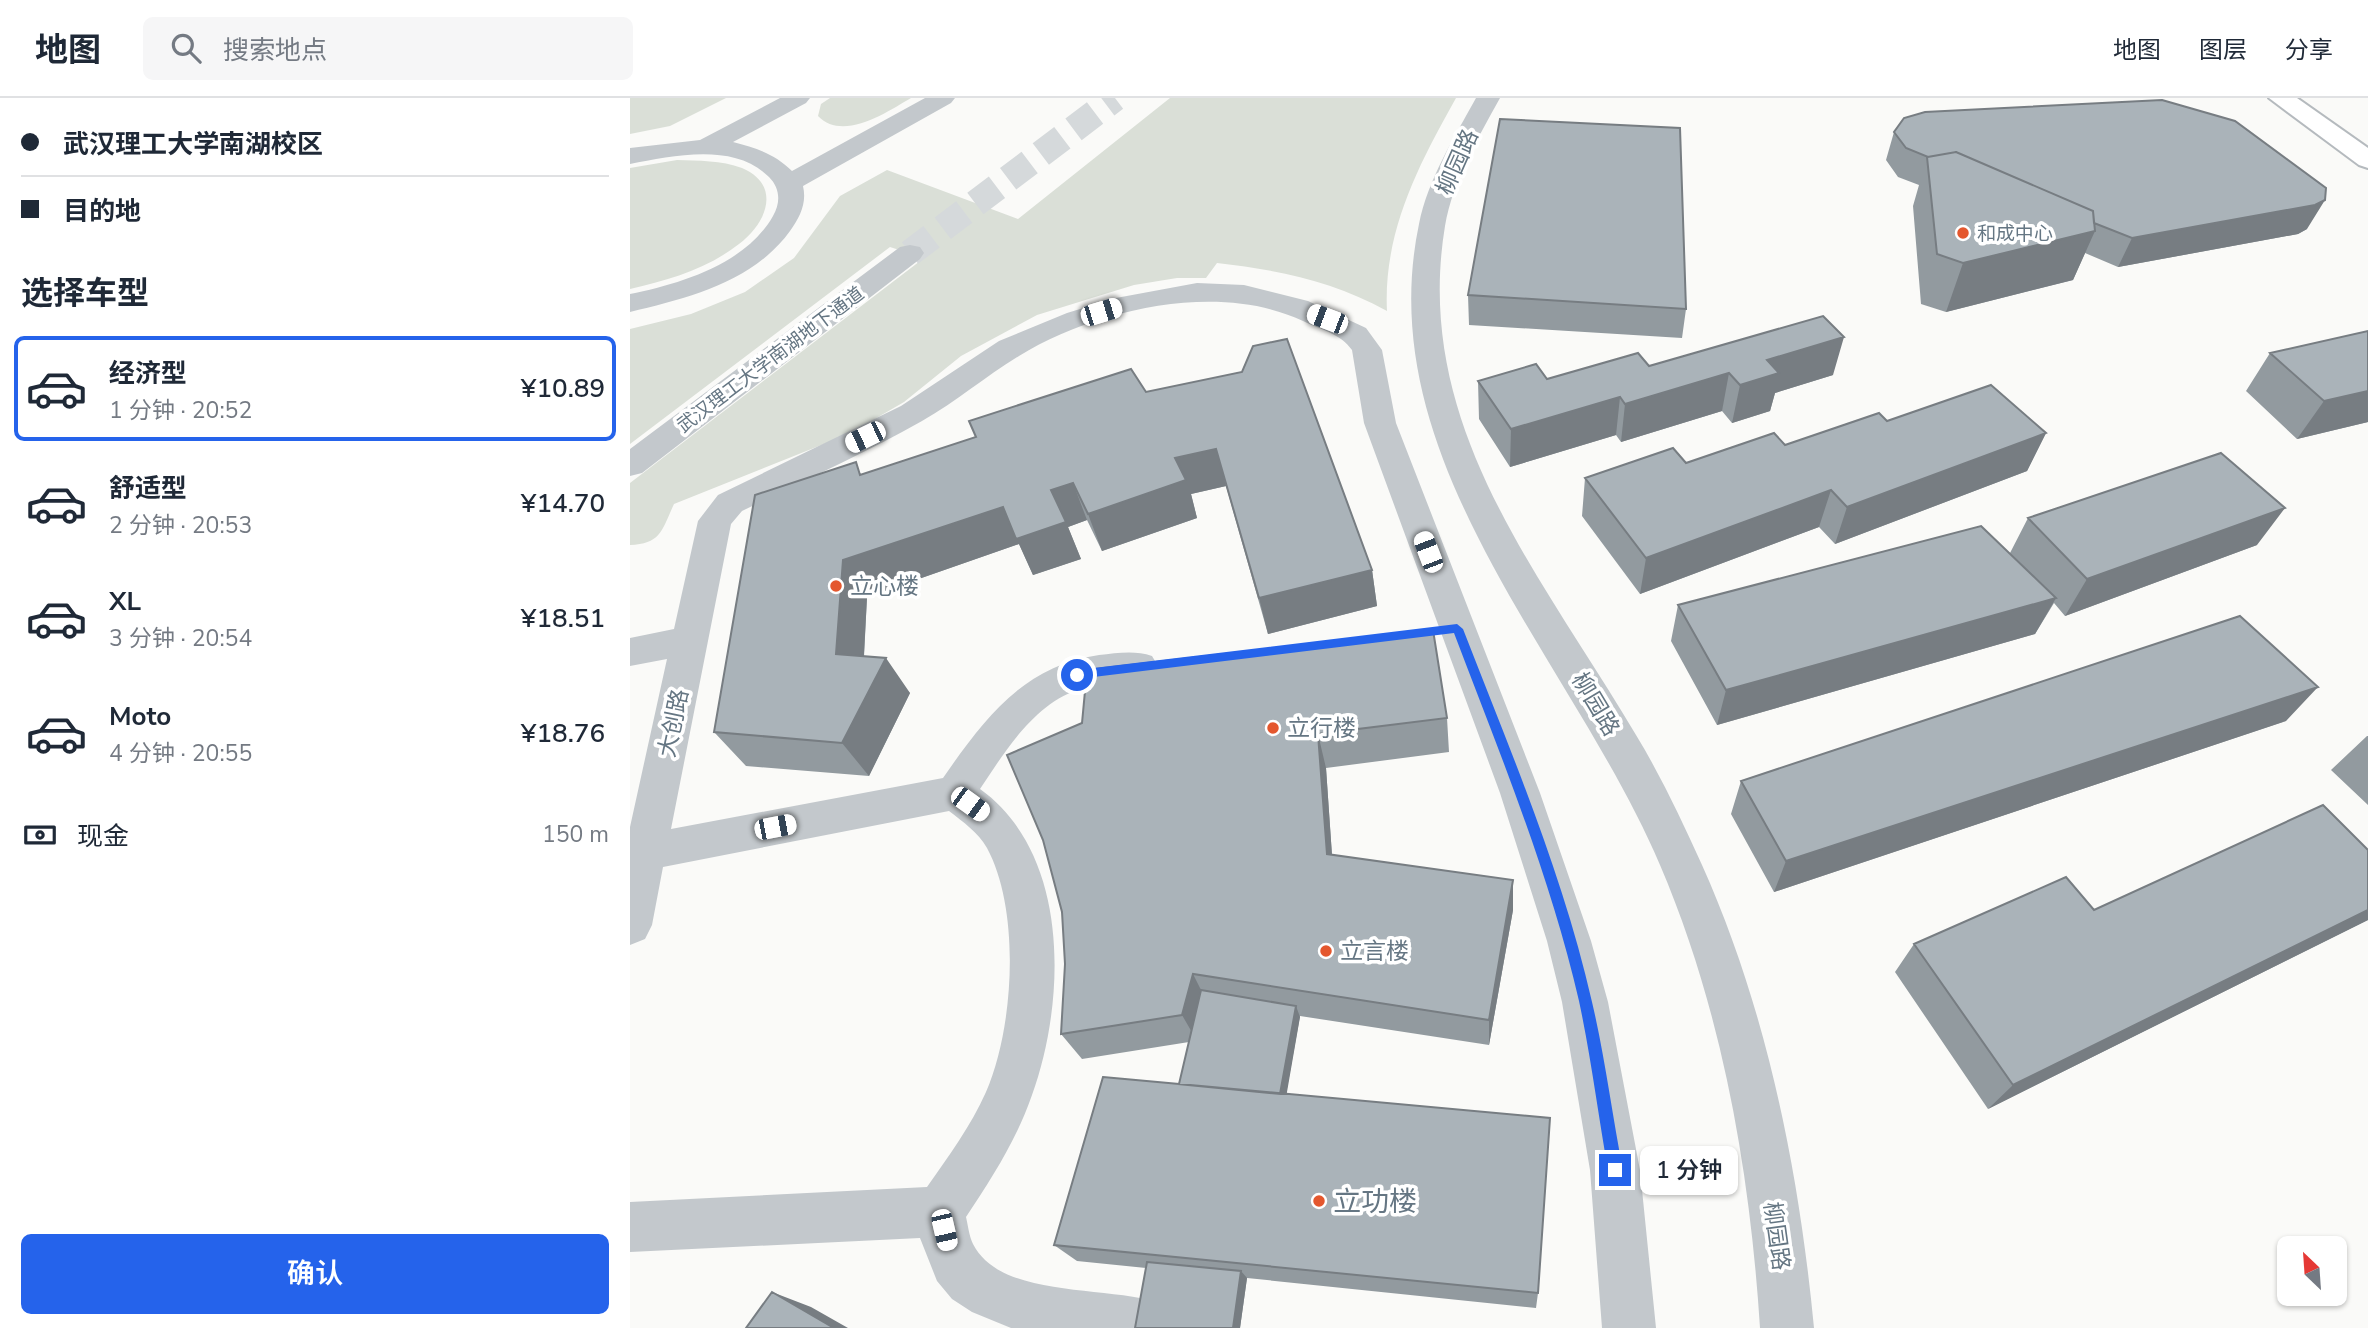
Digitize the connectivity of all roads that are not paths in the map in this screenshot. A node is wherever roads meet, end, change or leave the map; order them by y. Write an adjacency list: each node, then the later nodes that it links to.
1 (798, 98): 7 (street)
2 (943, 98): 10 (street)
3 (1488, 98): 26 (street, 柳园路)
4 (2281, 98): 9 (main road)
5 (2314, 98): 6 (main road)
6 (2368, 136)
7 (704, 148): 8 (street); 10 (street)
8 (630, 156)
9 (2368, 160)
10 (789, 183): 12 (street)
11 (910, 253): 13 (street, 武汉理工大学南湖地下通道)
12 (630, 303)
13 (630, 465)
14 (1457, 629): 15 (street); 16 (street, 大创路); 25 (street)
15 (1417, 633)
16 (690, 640): 17 (street); 20 (street, 大创路)
17 (630, 652)
18 (1176, 662): 19 (street)
19 (955, 793): 20 (street); 22 (street)
20 (647, 852): 21 (street, 大创路)
21 (630, 925)
22 (940, 1212): 23 (street); 24 (street)
23 (630, 1227)
24 (1146, 1324)
25 (1629, 1328)
26 (1787, 1328)

